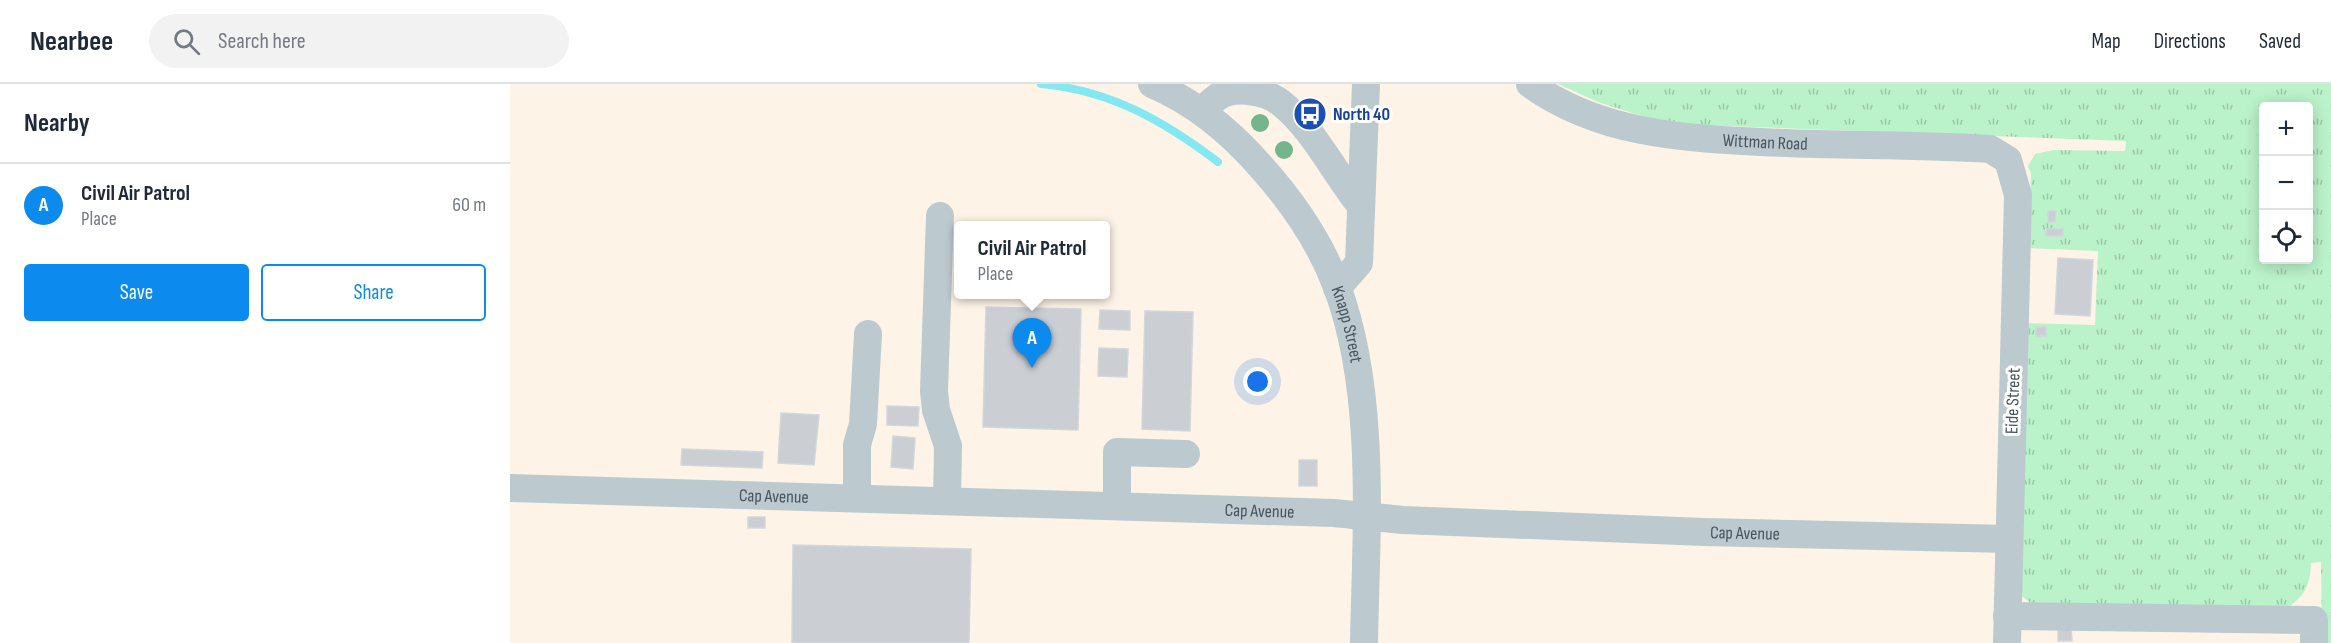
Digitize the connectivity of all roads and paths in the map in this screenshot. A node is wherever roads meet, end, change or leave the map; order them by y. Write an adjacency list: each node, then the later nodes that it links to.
1 (1152, 84): 4 (lane, Knapp Street)
2 (1366, 84): 6 (lane)
3 (1530, 84): 5 (lane, Wittman Road)
4 (1201, 111): 6 (lane); 8 (lane, Knapp Street)
5 (2008, 160): 16 (lane, Eide Street)
6 (1361, 206): 8 (lane)
7 (940, 216): 13 (lane)
8 (1337, 288): 15 (lane, Knapp Street)
9 (868, 334): 12 (lane)
10 (1186, 454): 14 (lane)
11 (510, 488): 12 (lane, Cap Avenue)
12 (856, 498): 13 (lane, Cap Avenue)
13 (947, 501): 14 (lane, Cap Avenue)
14 (1117, 506): 15 (lane, Cap Avenue)
15 (1366, 517): 16 (lane, Cap Avenue); 18 (lane, Knapp Street)
16 (2009, 539): 17 (lane, Eide Street)
17 (2007, 629): 19 (lane)
18 (1364, 643)
19 (2314, 643)

